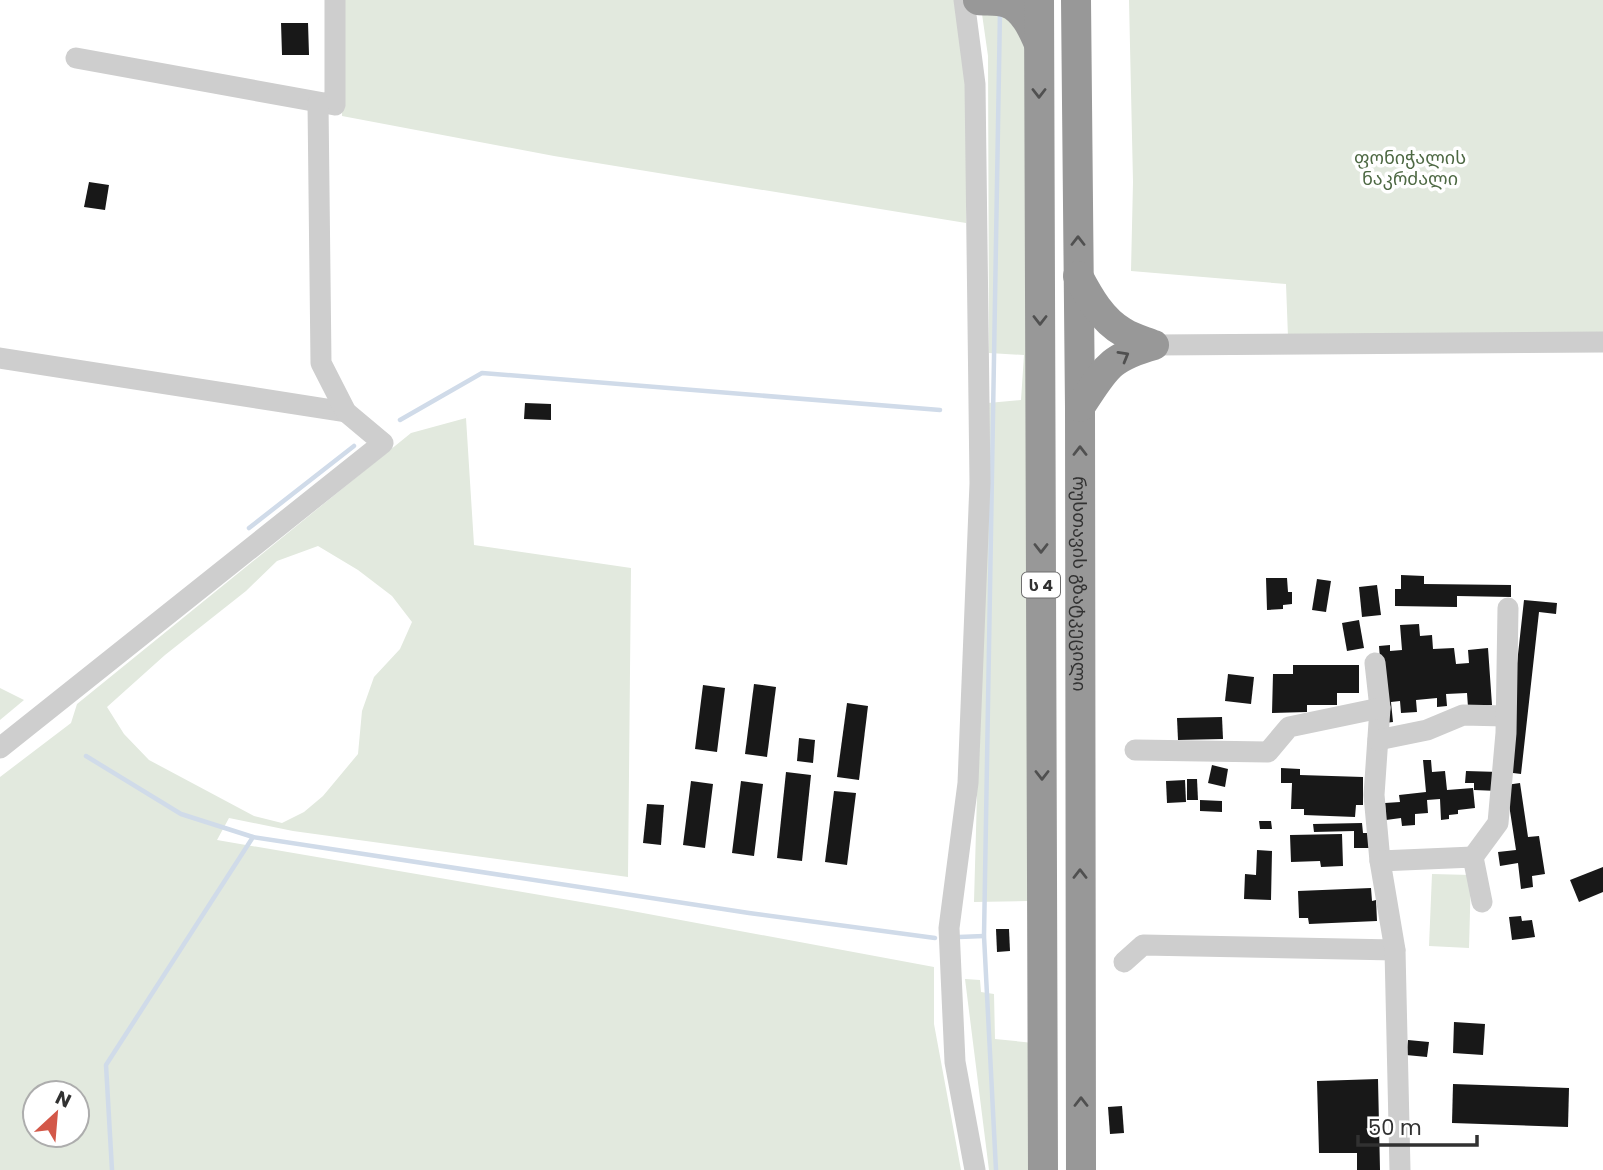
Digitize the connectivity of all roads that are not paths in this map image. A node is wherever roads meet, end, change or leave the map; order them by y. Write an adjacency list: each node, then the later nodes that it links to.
1 (335, 0): 8 (street)
2 (964, 0): 27 (street)
3 (1039, 0): 6 (highway, ს 4)
4 (1076, 0): 9 (highway, რუსთავის გზატკეცილი / ს 4, one-way to 4)
5 (995, 1): 6 (highway)
6 (1039, 44): 28 (highway, ს 4, one-way to 28)
7 (76, 58): 8 (street)
8 (318, 103): 14 (street)
9 (1078, 276): 11 (highway); 13 (highway, რუსთავის გზატკეცილი / ს 4)
10 (1603, 342): 11 (street)
11 (1154, 345): 13 (highway, one-way to 11)
12 (0, 358): 14 (street)
13 (1080, 407): 29 (highway, რუსთავის გზატკეცილი / ს 4, one-way to 13)
14 (346, 412): 20 (street)
15 (1508, 608): 18 (street)
16 (1375, 663): 17 (street)
17 (1380, 708): 19 (street); 21 (street)
18 (1505, 716): 19 (street); 22 (street)
19 (1378, 740): 23 (street)
20 (0, 748)
21 (1135, 750)
22 (1473, 857): 23 (street); 24 (street)
23 (1380, 861): 25 (street)
24 (1482, 902)
25 (1395, 950): 26 (street); 30 (street)
26 (1124, 962)
27 (975, 1170)
28 (1043, 1170)
29 (1081, 1170)
30 (1400, 1170)

